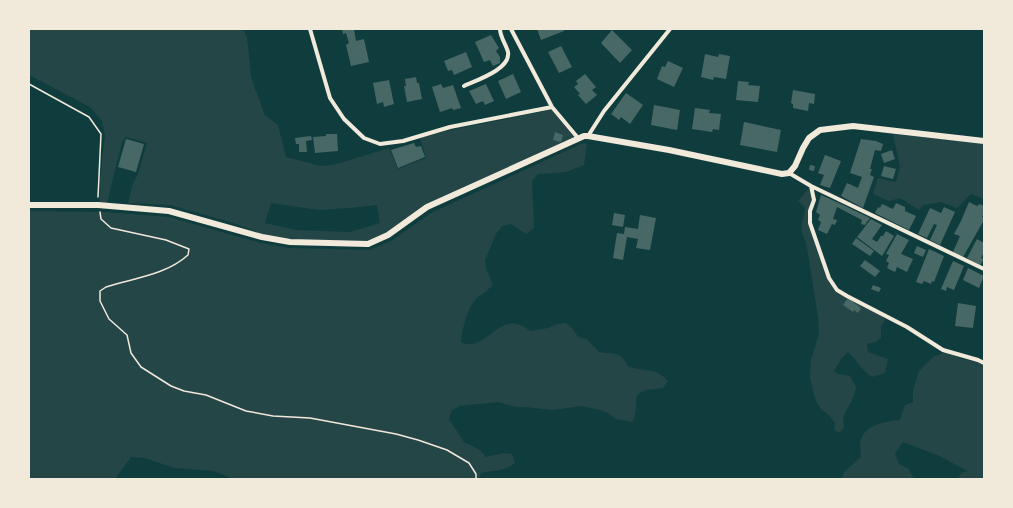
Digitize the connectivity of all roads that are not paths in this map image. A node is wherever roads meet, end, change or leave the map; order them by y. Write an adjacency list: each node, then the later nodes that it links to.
1 (310, 29): 6 (street)
2 (500, 29): 5 (street)
3 (511, 29): 6 (street)
4 (670, 29): 7 (street)
5 (464, 86)
6 (552, 107): 8 (street)
7 (588, 136): 8 (street); 10 (street)
8 (578, 138): 12 (street)
9 (984, 141): 10 (street)
10 (788, 173): 11 (street)
11 (810, 186): 13 (street); 14 (street)
12 (29, 205)
13 (984, 270)
14 (984, 363)

